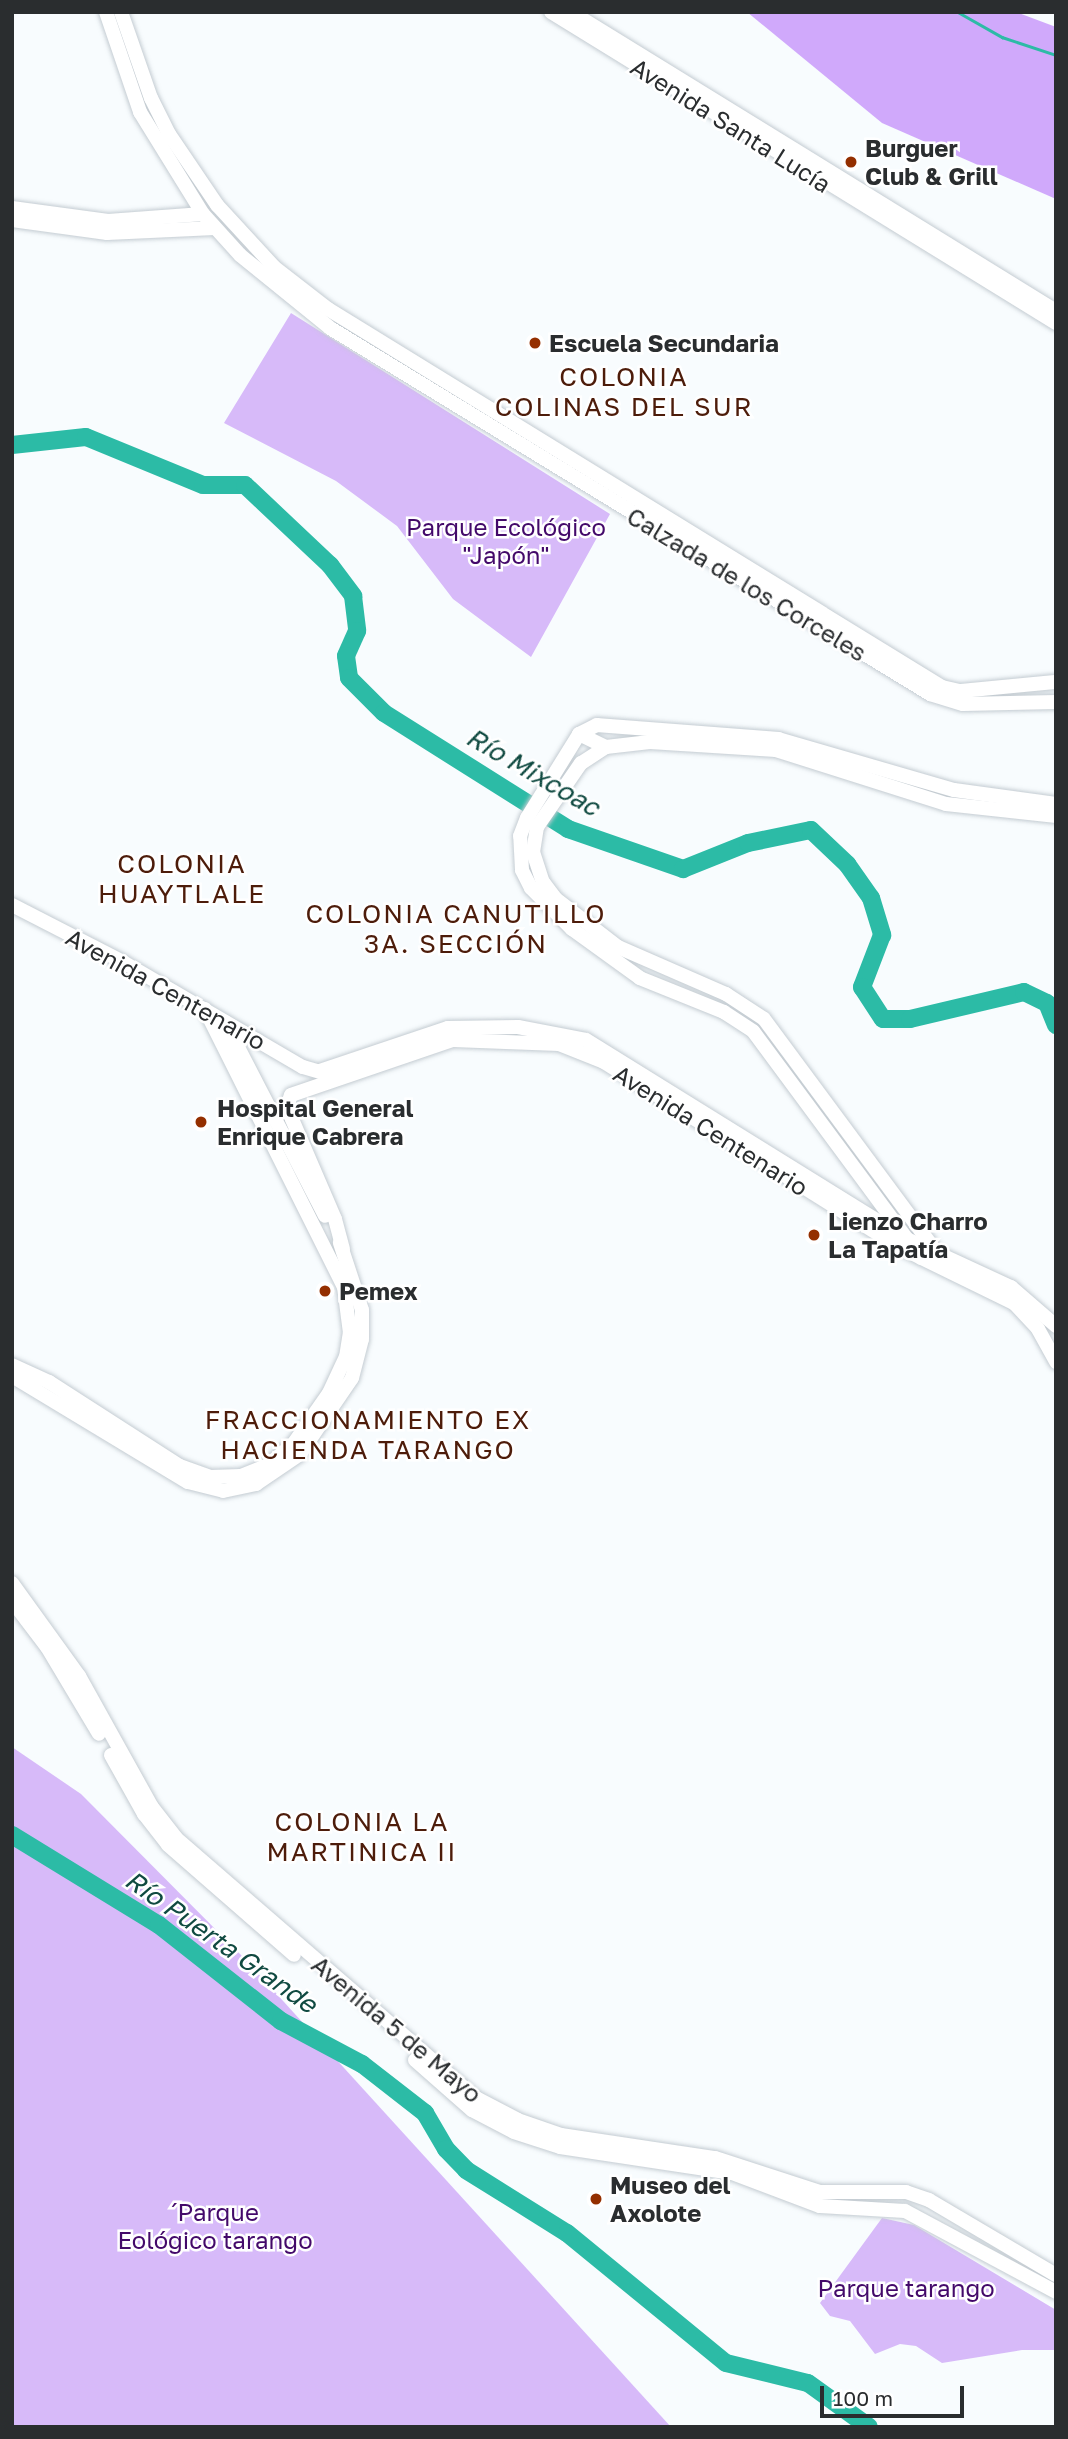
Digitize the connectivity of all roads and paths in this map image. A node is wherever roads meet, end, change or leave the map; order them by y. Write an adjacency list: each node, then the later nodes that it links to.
1 (106, 12): 6 (street, Calzada de los Corceles)
2 (121, 12): 11 (street, Calzada de los Corceles)
3 (551, 12): 10 (street, Avenida Santa Lucía)
4 (571, 12): 9 (street, Avenida Santa Lucía)
5 (12, 208): 6 (street)
6 (202, 214): 8 (street, Calzada de los Corceles)
7 (12, 220): 8 (street)
8 (215, 228): 11 (street, Calzada de los Corceles)
9 (1056, 311)
10 (1056, 323)
11 (642, 512): 12 (street, Calzada de los Corceles); 13 (street, Calzada de los Corceles)
12 (1049, 682): 13 (street)
13 (1050, 702)
14 (579, 734): 15 (street); 16 (street); 18 (street)
15 (606, 747): 17 (street); 18 (street)
16 (1056, 803)
17 (1056, 816)
18 (532, 822): 22 (street); 23 (street)
19 (12, 905): 20 (street, Avenida Centenario)
20 (205, 1009): 21 (street, Avenida Centenario); 31 (street)
21 (225, 1022): 24 (street, Avenida Centenario); 27 (street)
22 (791, 1053): 23 (street); 28 (street)
23 (778, 1063): 26 (street)
24 (320, 1071): 25 (street, Avenida Centenario); 26 (street, Avenida Centenario)
25 (335, 1077): 27 (street); 29 (street, Avenida Centenario)
26 (908, 1239): 28 (street, Avenida Centenario); 29 (street)
27 (343, 1249): 31 (street)
28 (934, 1250): 30 (street); 32 (street, Avenida Centenario)
29 (921, 1258): 30 (street, Avenida Centenario)
30 (940, 1267): 33 (street, Avenida Centenario)
31 (356, 1323): 36 (street)
32 (1056, 1326)
33 (1053, 1349)
34 (12, 1365): 36 (street)
35 (12, 1376): 36 (street)
36 (107, 1426)
37 (12, 1583): 39 (street, Avenida 5 de Mayo)
38 (12, 1601): 39 (street, Avenida 5 de Mayo)
39 (290, 1945): 40 (street, Avenida 5 de Mayo)
40 (734, 2168): 41 (street, Avenida 5 de Mayo); 42 (street, Avenida 5 de Mayo)
41 (1056, 2275)
42 (1056, 2292)

